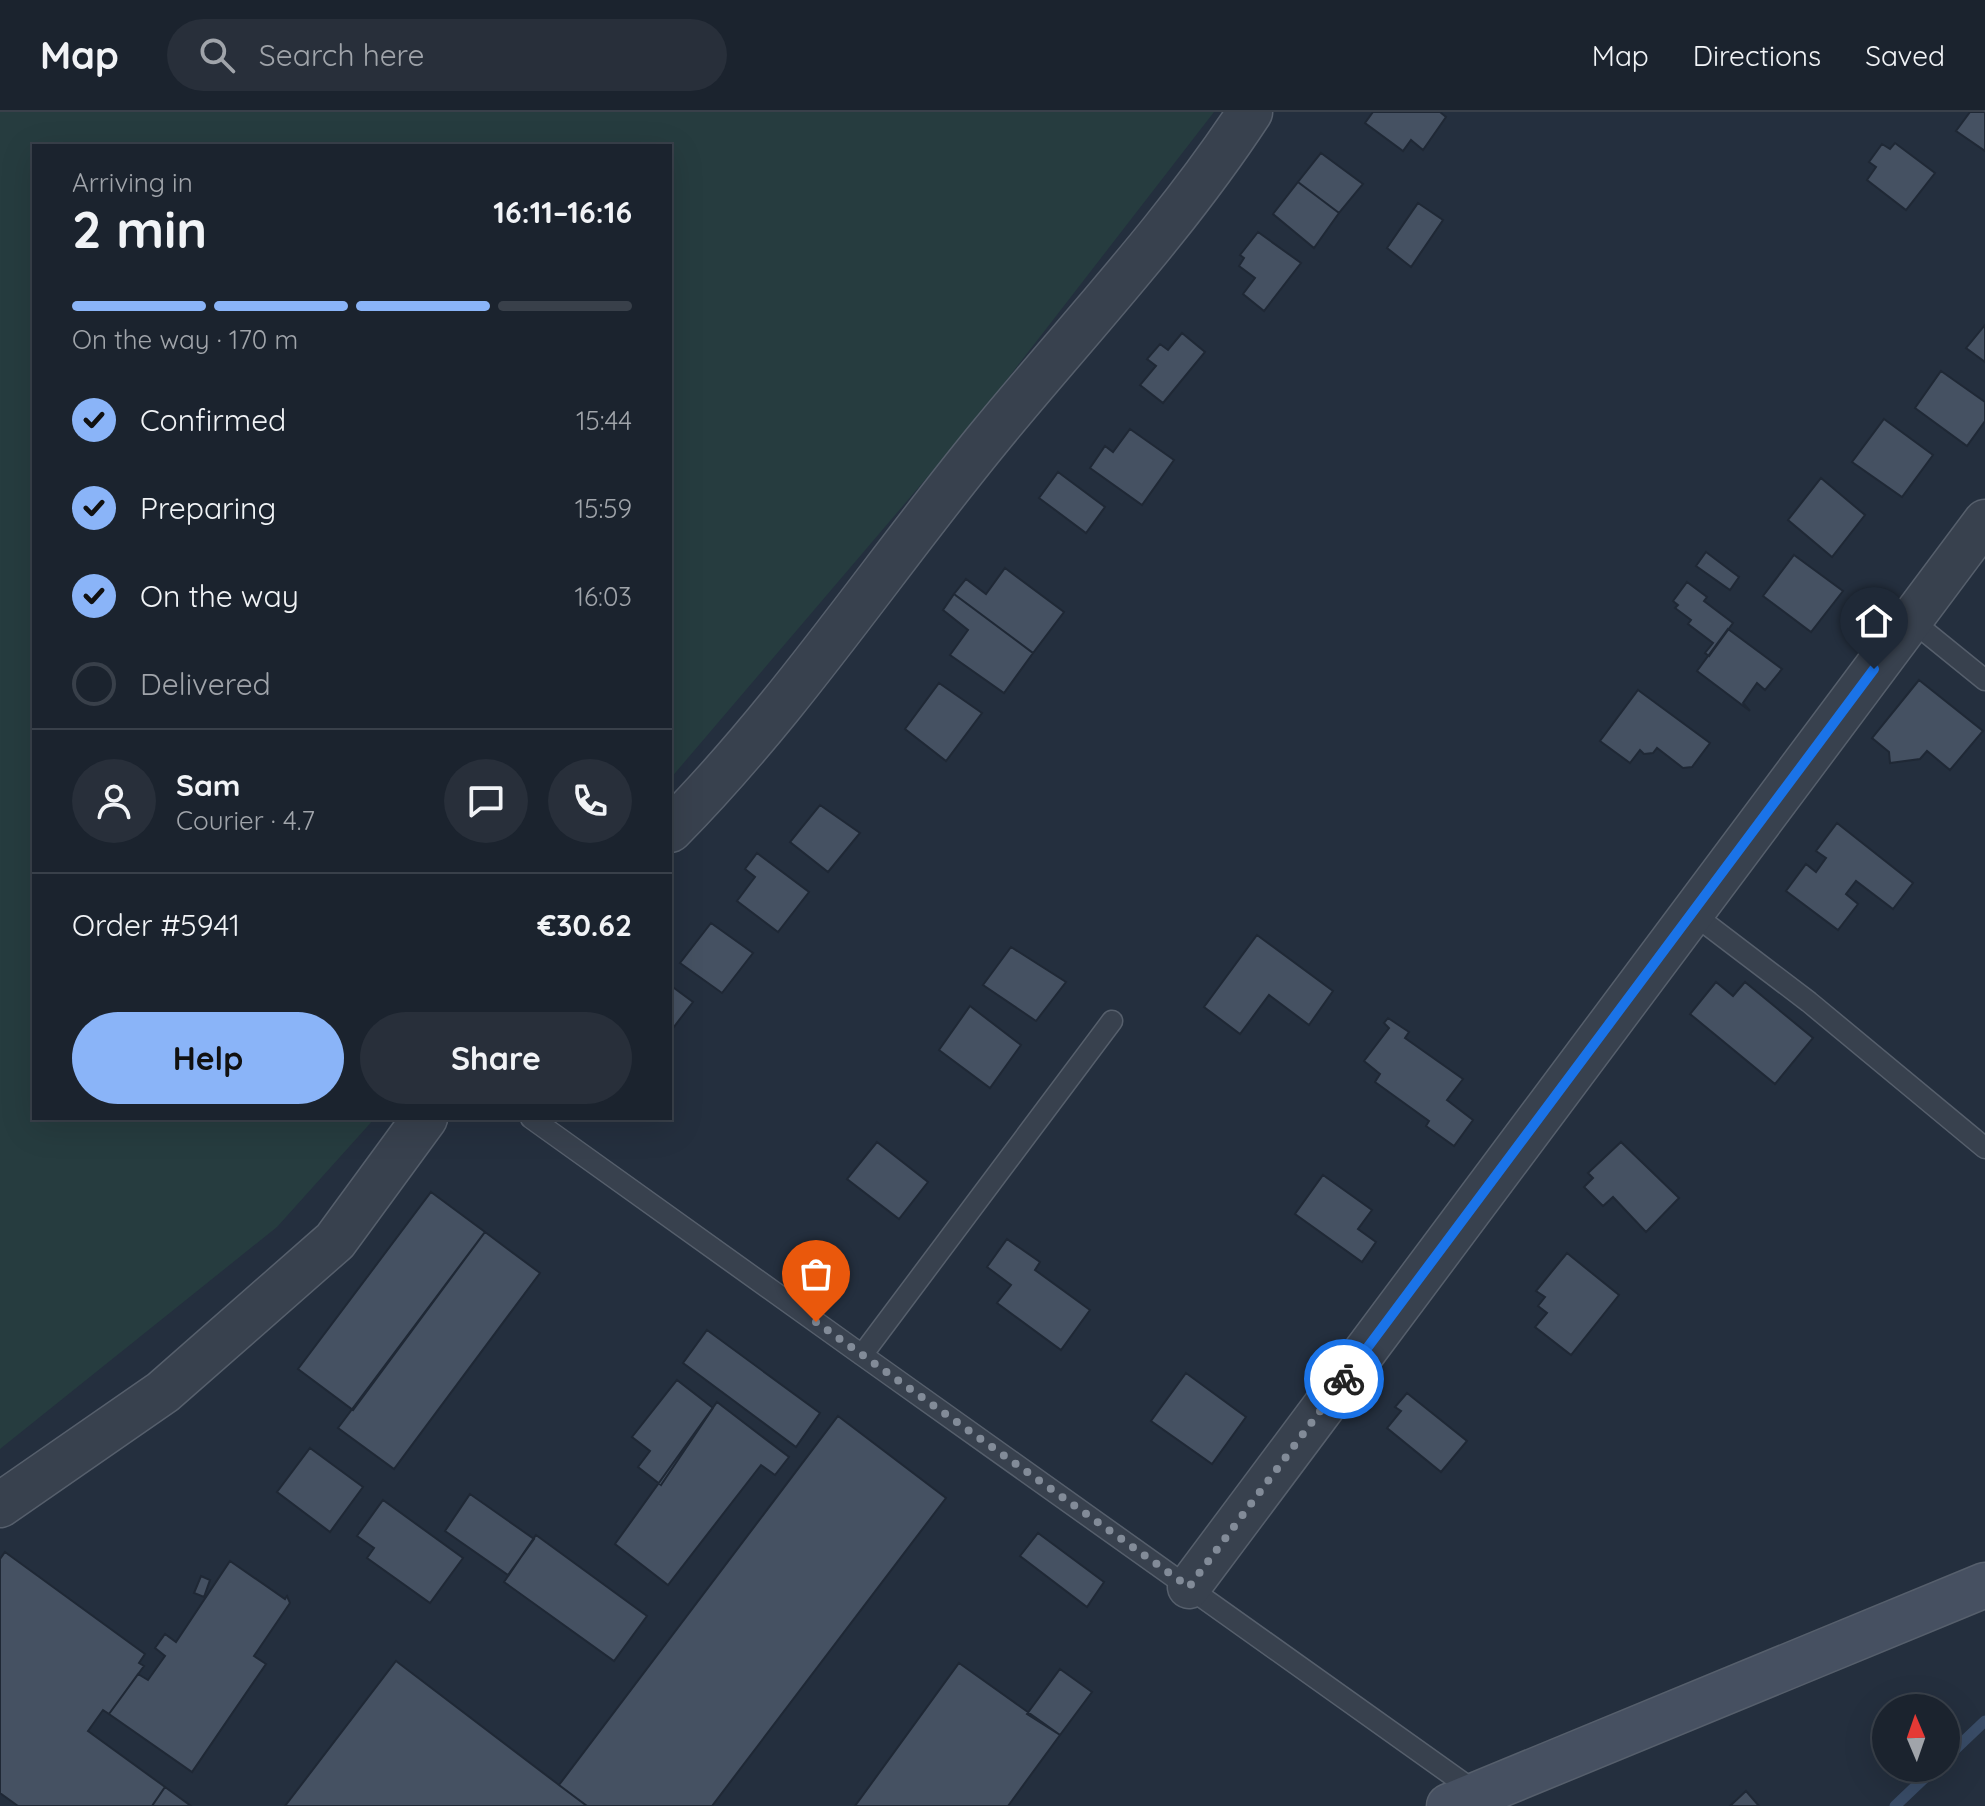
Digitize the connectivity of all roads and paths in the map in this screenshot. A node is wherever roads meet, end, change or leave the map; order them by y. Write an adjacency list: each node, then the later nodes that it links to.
1 (1250, 112): 5 (street)
2 (1985, 521): 3 (street)
3 (1911, 620): 4 (lane); 6 (street)
4 (1985, 680)
5 (672, 828)
6 (1692, 913): 10 (lane); 14 (street)
7 (1112, 1021): 11 (lane)
8 (424, 1120): 12 (street)
9 (534, 1120): 11 (lane)
10 (1985, 1148)
11 (862, 1355): 14 (lane)
12 (0, 1505)
13 (1985, 1585): 15 (main road)
14 (1189, 1587): 15 (lane)
15 (1475, 1802)

